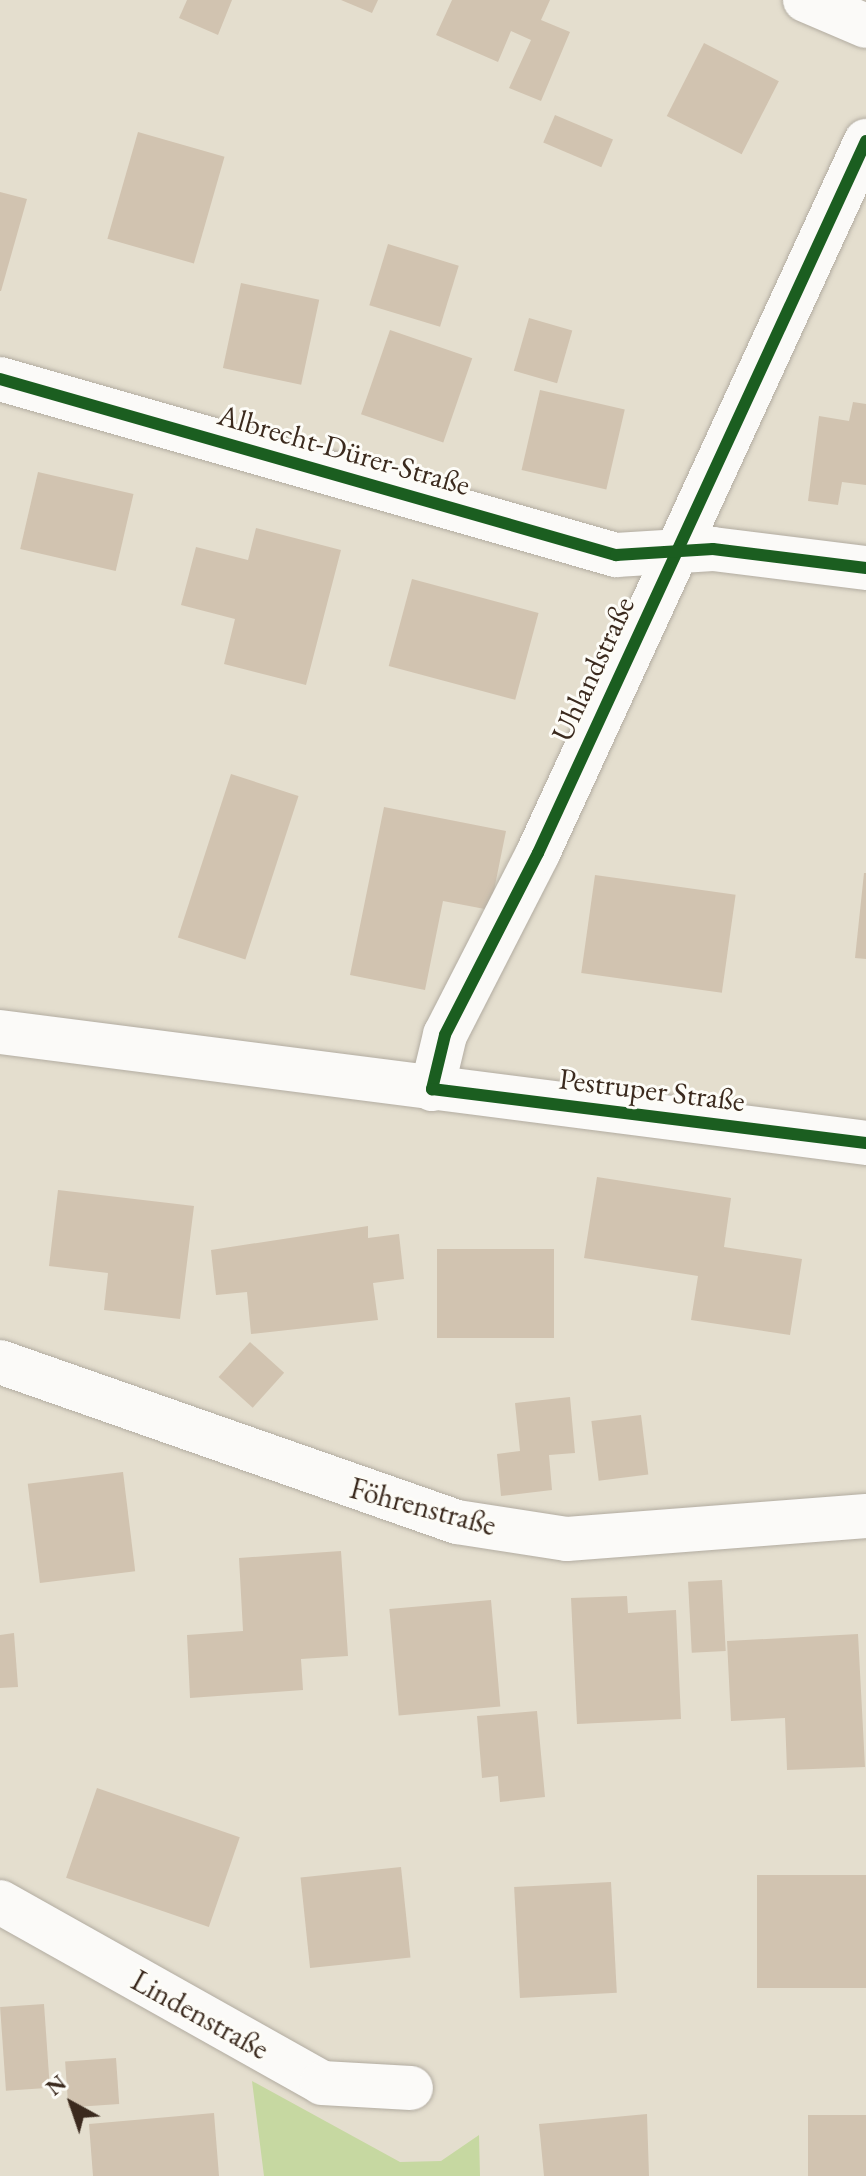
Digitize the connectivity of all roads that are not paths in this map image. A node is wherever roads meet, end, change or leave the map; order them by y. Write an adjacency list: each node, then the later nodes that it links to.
1 (805, 0): 2 (street)
2 (866, 26)
3 (866, 141): 4 (street, Uhlandstraße)
4 (848, 221): 6 (street, Uhlandstraße)
5 (0, 379): 6 (street, Albrecht-Dürer-Straße)
6 (676, 551): 7 (street, Albrecht-Dürer-Straße); 9 (street, Uhlandstraße)
7 (866, 568)
8 (0, 1032): 9 (street, Pestruper Straße)
9 (432, 1089): 10 (street, Pestruper Straße)
10 (866, 1143)
11 (0, 1362): 12 (street, Föhrenstraße)
12 (866, 1516)
13 (0, 1902): 14 (street, Lindenstraße)
14 (411, 2088)

